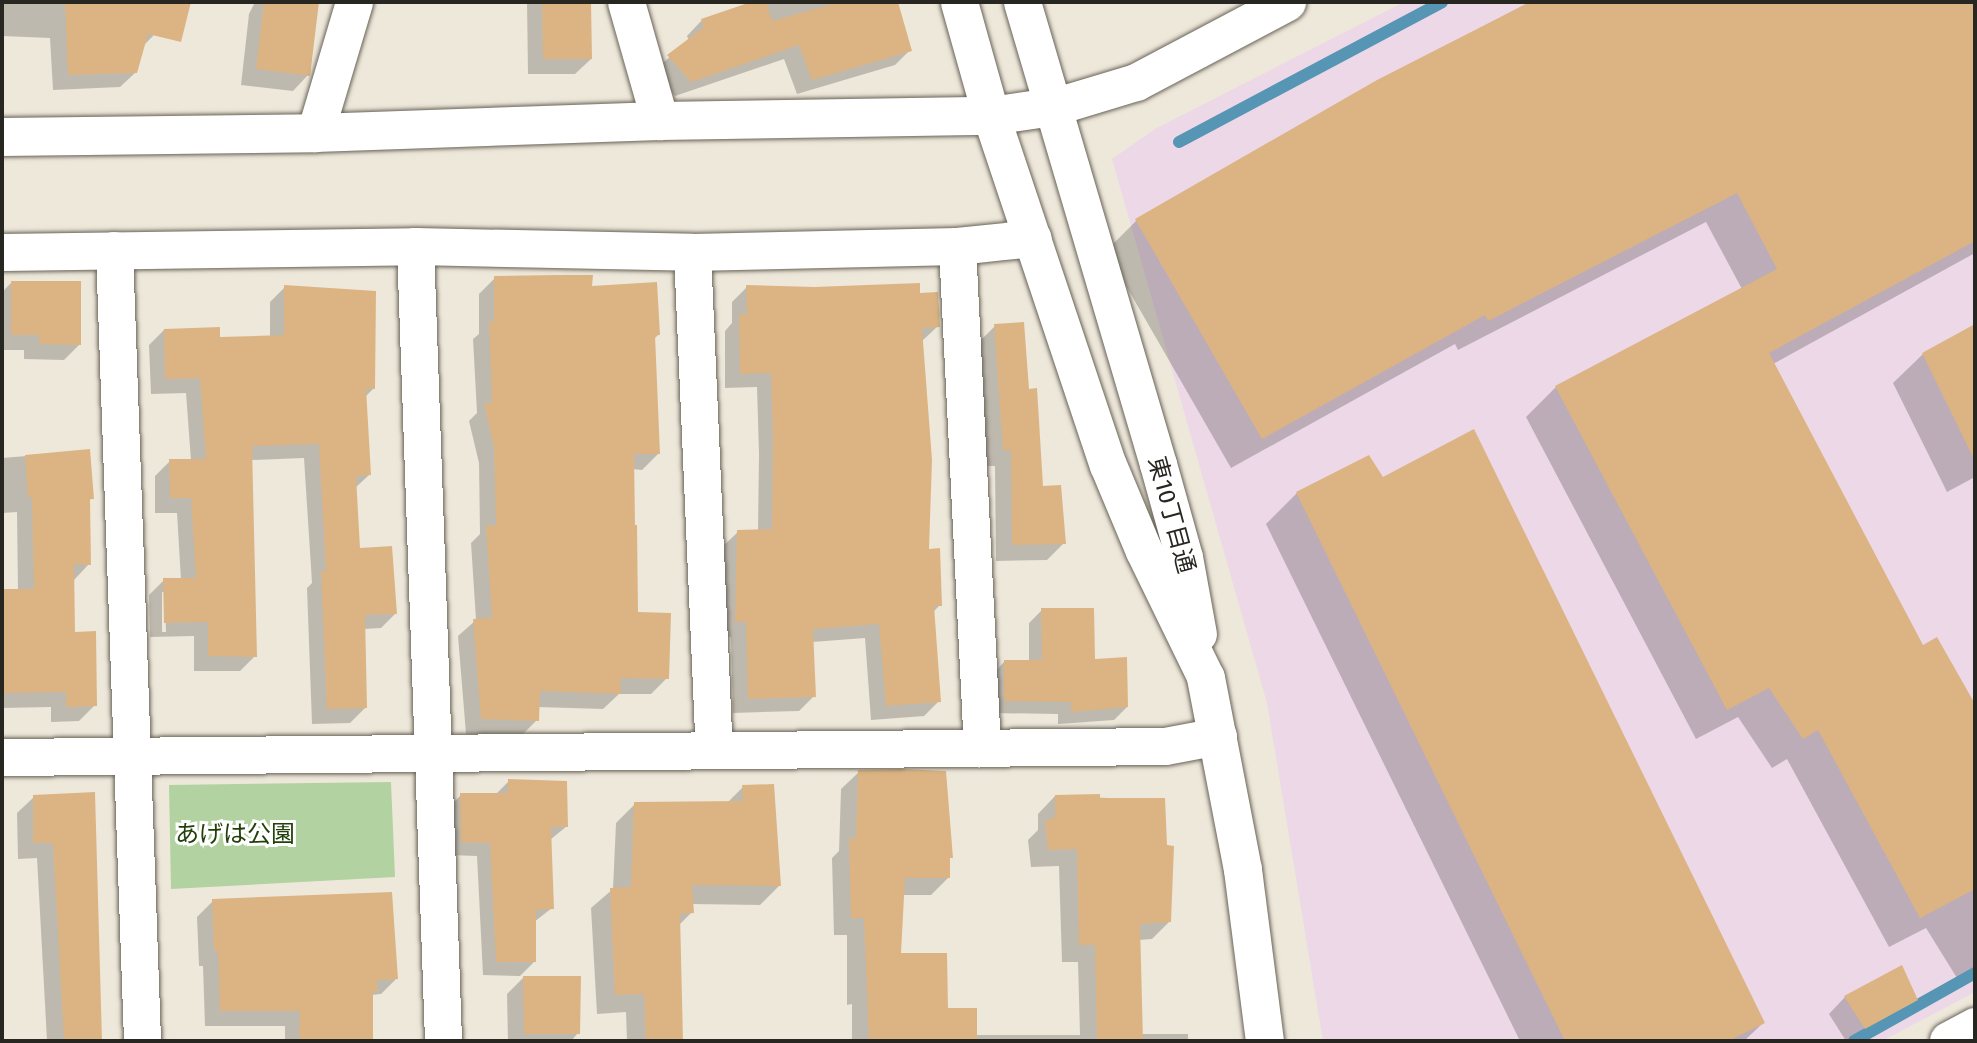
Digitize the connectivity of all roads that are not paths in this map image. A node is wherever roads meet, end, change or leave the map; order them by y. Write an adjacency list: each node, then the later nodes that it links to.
1 (354, 2): 9 (street)
2 (626, 2): 8 (street)
3 (958, 2): 7 (street)
4 (1023, 2): 6 (street, 東10丁目通)
5 (1287, 2): 6 (street)
6 (1053, 107): 7 (street); 17 (street, 東10丁目通)
7 (991, 117): 8 (street); 11 (street)
8 (660, 121): 9 (street)
9 (315, 133): 10 (street)
10 (2, 137)
11 (1033, 238): 13 (street); 17 (street)
12 (415, 246): 14 (street); 16 (street); 21 (street)
13 (957, 246): 16 (street); 19 (street)
14 (114, 250): 15 (street); 22 (street)
15 (2, 252)
16 (692, 252): 20 (street)
17 (1206, 678): 18 (street, 東10丁目通)
18 (1218, 736): 19 (street); 27 (street, 東10丁目通)
19 (982, 748): 20 (street)
20 (714, 750): 21 (street)
21 (432, 753): 22 (street); 26 (street)
22 (129, 755): 23 (street); 25 (street)
23 (2, 757)
24 (1975, 1027): 28 (street)
25 (142, 1041)
26 (443, 1041)
27 (1265, 1041)
28 (1949, 1041)

